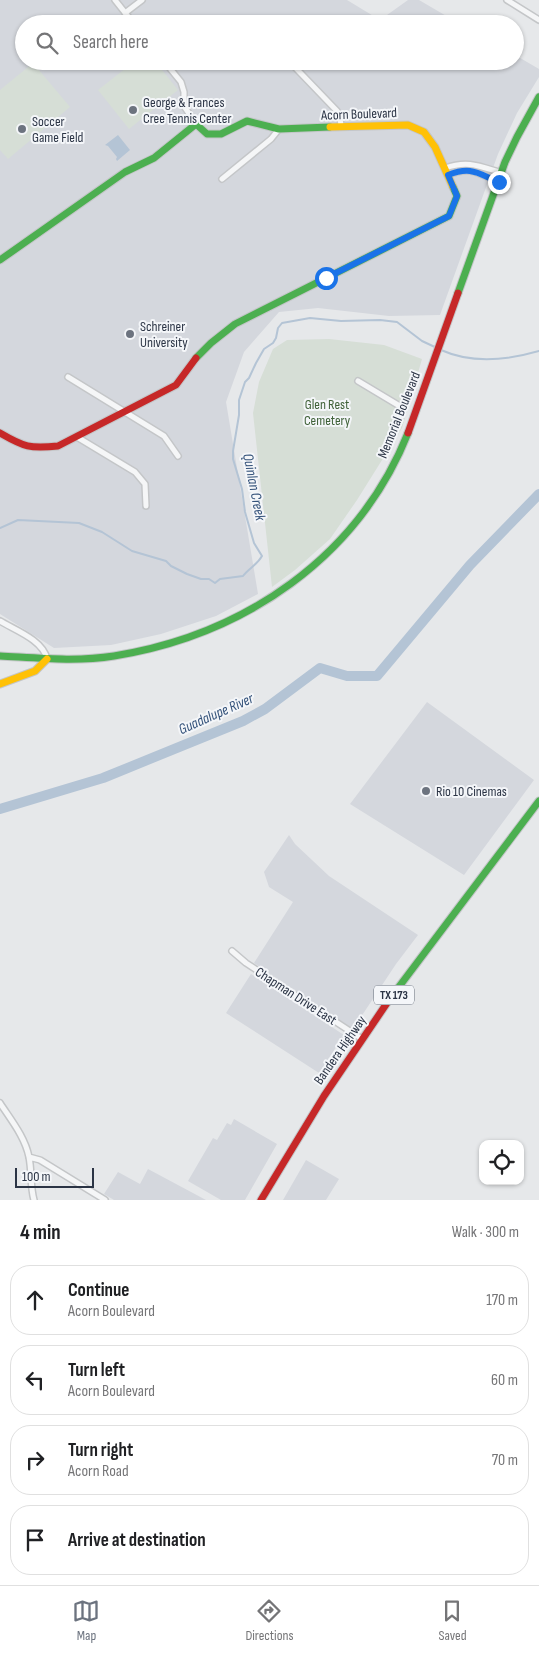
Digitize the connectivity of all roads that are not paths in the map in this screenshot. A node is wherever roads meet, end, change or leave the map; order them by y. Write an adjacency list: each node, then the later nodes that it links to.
1 (115, 0): 4 (street)
2 (142, 0): 4 (street)
3 (507, 0): 5 (street)
4 (125, 13)
5 (539, 20)
6 (171, 70): 9 (street)
7 (297, 70): 10 (street)
8 (539, 97): 13 (main road, Memorial Boulevard)
9 (196, 124): 11 (main road, Acorn Boulevard); 16 (main road)
10 (340, 126): 11 (main road, Acorn Boulevard); 12 (main road, Acorn Boulevard)
11 (279, 129): 14 (street)
12 (446, 171): 13 (street); 15 (street); 20 (main road, Acorn Boulevard)
13 (502, 173): 15 (main road, Memorial Boulevard)
14 (222, 179)
15 (499, 182): 27 (main road, Memorial Boulevard)
16 (0, 260)
17 (68, 377): 20 (street)
18 (358, 380): 19 (street)
19 (404, 408)
20 (125, 412): 22 (main road, Acorn Boulevard); 23 (street)
21 (1, 435): 22 (main road, Acorn Boulevard)
22 (77, 437): 24 (street)
23 (178, 456)
24 (146, 506)
25 (0, 621): 27 (street)
26 (0, 656): 27 (main road, Memorial Boulevard)
27 (47, 659): 28 (main road)
28 (0, 684)
29 (539, 801): 31 (main road, Bandera Highway / TX 173)
30 (232, 951): 31 (street, Chapman Drive East)
31 (362, 1039): 36 (main road, Bandera Highway / TX 173)
32 (0, 1103): 33 (street)
33 (29, 1157): 34 (street); 35 (street)
34 (34, 1200)
35 (105, 1200)
36 (261, 1200)

